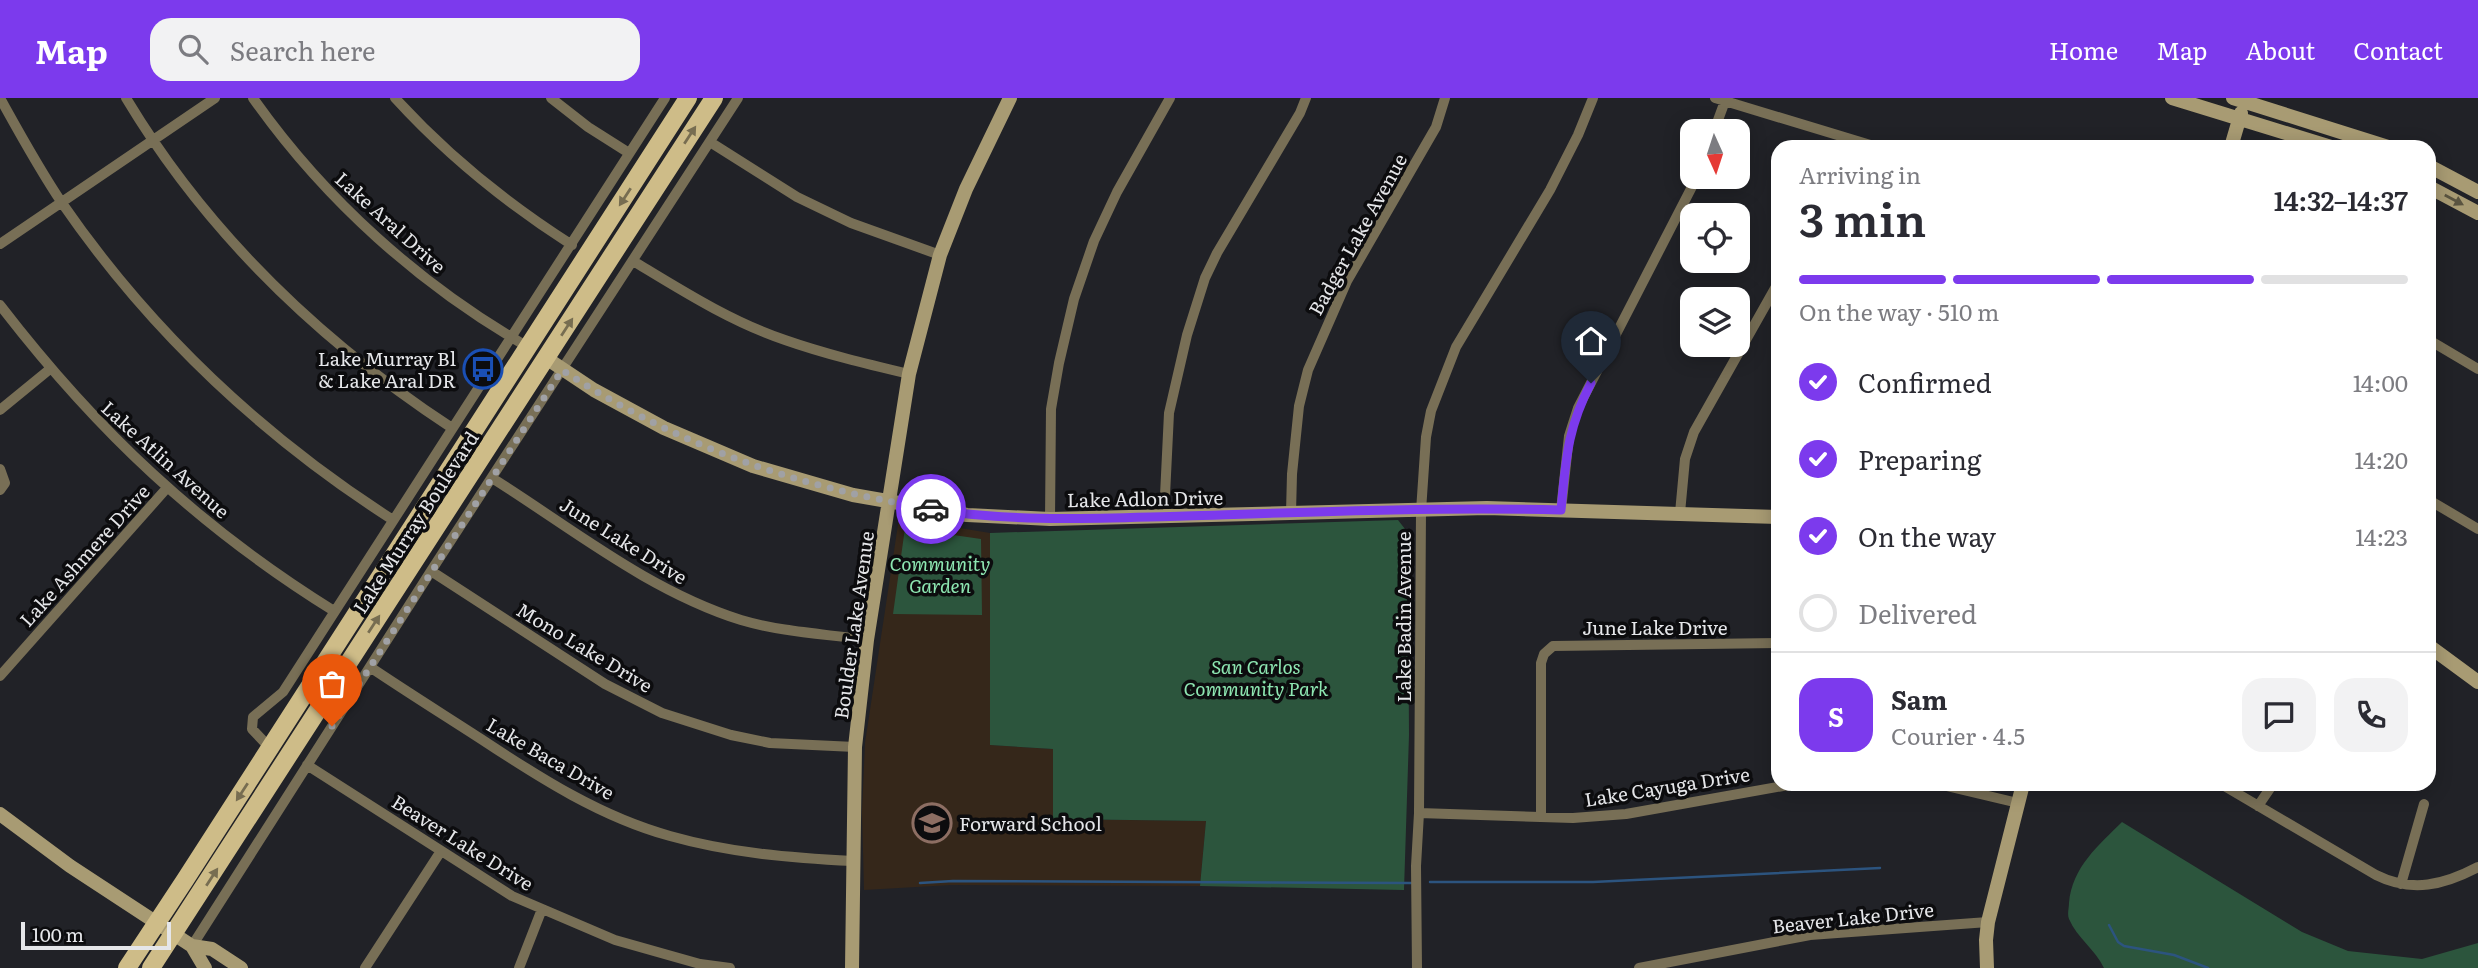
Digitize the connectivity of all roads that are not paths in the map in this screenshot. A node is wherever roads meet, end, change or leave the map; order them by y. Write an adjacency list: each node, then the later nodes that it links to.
1 (0, 98): 34 (street)
2 (126, 98): 27 (street)
3 (215, 98): 27 (street)
4 (253, 98): 43 (street, Lake Aral Drive)
5 (395, 98): 37 (street)
6 (551, 98): 29 (street)
7 (665, 98): 29 (street, Lake Murray Boulevard)
8 (688, 98): 42 (main road, Lake Murray Boulevard, one-way to 42)
9 (714, 98): 46 (main road, Lake Murray Boulevard, one-way to 9)
10 (738, 98): 28 (street, Lake Murray Boulevard)
11 (1010, 98): 38 (street, Boulder Lake Avenue)
12 (1170, 98): 66 (street)
13 (1306, 98): 64 (street)
14 (1446, 98): 62 (street, Badger Lake Avenue)
15 (1593, 98): 61 (street, Lake Badin Avenue)
16 (2172, 98): 20 (street)
17 (1720, 99): 19 (street); 21 (street)
18 (2241, 99): 20 (street); 26 (street)
19 (1716, 119)
20 (2239, 119): 24 (street); 25 (street)
21 (1838, 135): 22 (street); 23 (street)
22 (1837, 140)
23 (1854, 140)
24 (2233, 140)
25 (2308, 140)
26 (2367, 140)
27 (153, 141): 34 (street); 53 (street)
28 (710, 142): 38 (street); 39 (street, Lake Murray Boulevard)
29 (629, 153): 37 (street, Lake Murray Boulevard)
30 (2436, 170): 33 (street)
31 (1691, 189): 60 (street)
32 (2436, 191): 35 (street, one-way to 35)
33 (2478, 192)
34 (62, 202): 36 (street); 67 (street)
35 (2478, 213)
36 (0, 244)
37 (572, 245): 43 (street, Lake Murray Boulevard)
38 (940, 255): 50 (street, Boulder Lake Avenue)
39 (633, 261): 49 (street, Lake Murray Boulevard); 50 (street)
40 (1771, 295): 63 (street)
41 (0, 305): 47 (street, Lake Atlin Avenue)
42 (546, 320): 45 (main road, Lake Murray Boulevard); 46 (main road)
43 (511, 337): 45 (street, Lake Aral Drive); 53 (street, Lake Murray Boulevard)
44 (2436, 344): 48 (street)
45 (528, 347): 51 (main road); 78 (main road, Lake Murray Boulevard)
46 (546, 358): 49 (street, Lake Adlon Drive); 51 (main road, Lake Murray Boulevard)
47 (50, 369): 52 (street); 56 (street, Lake Atlin Avenue)
48 (2478, 369)
49 (562, 370): 55 (street, Lake Murray Boulevard); 58 (street, Lake Adlon Drive)
50 (909, 374): 58 (street, Boulder Lake Avenue)
51 (530, 384): 98 (main road, Lake Murray Boulevard, one-way to 51)
52 (0, 410)
53 (452, 428): 67 (street, Lake Murray Boulevard)
54 (0, 469): 57 (street)
55 (492, 478): 69 (street, Lake Murray Boulevard); 71 (street, June Lake Drive)
56 (166, 489): 70 (street, Lake Atlin Avenue); 75 (street, Lake Ashmere Drive)
57 (0, 490)
58 (890, 502): 66 (street, Lake Adlon Drive); 71 (street, Boulder Lake Avenue)
59 (2436, 504): 68 (street)
60 (1561, 510): 61 (street, Lake Adlon Drive); 63 (street, Lake Adlon Drive)
61 (1421, 511): 62 (street, Lake Adlon Drive); 88 (street, Lake Badin Avenue)
62 (1291, 513): 64 (street, Lake Adlon Drive)
63 (1680, 513): 65 (street, Lake Adlon Drive)
64 (1164, 516): 66 (street, Lake Adlon Drive)
65 (1771, 517)
66 (1050, 519)
67 (393, 520): 70 (street, Lake Murray Boulevard)
68 (2478, 529)
69 (431, 571): 74 (street, Lake Murray Boulevard); 77 (street, Mono Lake Drive)
70 (334, 611): 78 (street, Lake Murray Boulevard)
71 (867, 640): 77 (street, Boulder Lake Avenue)
72 (1771, 643): 90 (street, June Lake Drive)
73 (2436, 651): 76 (street)
74 (370, 667): 79 (street, Lake Murray Boulevard); 92 (street, Lake Baca Drive)
75 (0, 676)
76 (2478, 682)
77 (855, 747): 92 (street, Boulder Lake Avenue)
78 (270, 748): 96 (main road, Lake Murray Boulevard, one-way to 96)
79 (307, 765): 91 (street, Beaver Lake Drive); 99 (street, Lake Murray Boulevard)
80 (1771, 788): 90 (street, Lake Cayuga Drive)
81 (1967, 791): 85 (street)
82 (2021, 791): 85 (street)
83 (2233, 791): 87 (street)
84 (2268, 791): 87 (street)
85 (2018, 803): 97 (street)
86 (2424, 804): 94 (street)
87 (2258, 806): 94 (street)
88 (1419, 813): 90 (street, Lake Cayuga Drive); 108 (street, Lake Badin Avenue)
89 (0, 814): 96 (street)
90 (1541, 817)
91 (441, 851): 95 (street, Beaver Lake Drive); 104 (street)
92 (853, 861): 107 (street, Boulder Lake Avenue)
93 (2478, 867): 94 (street)
94 (2401, 884)
95 (542, 909): 105 (street); 106 (street, Beaver Lake Drive)
96 (157, 922): 98 (street); 100 (main road, Lake Murray Boulevard)
97 (1988, 922): 109 (street, Beaver Lake Drive); 110 (street)
98 (174, 934): 99 (street); 101 (main road, Lake Murray Boulevard)
99 (192, 946): 102 (street); 103 (street)
100 (127, 968)
101 (151, 968)
102 (205, 968)
103 (241, 968)
104 (365, 968)
105 (519, 968)
106 (730, 968)
107 (852, 968)
108 (1417, 968)
109 (1639, 968)
110 (1987, 968)

